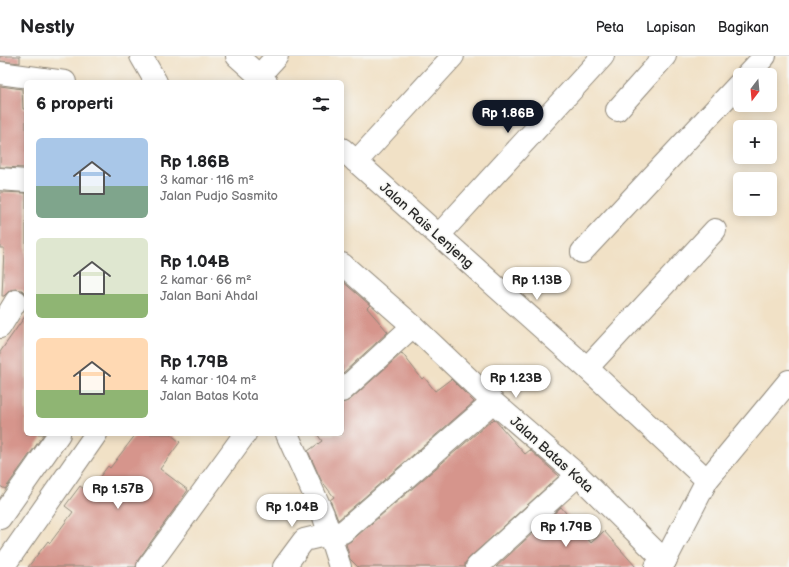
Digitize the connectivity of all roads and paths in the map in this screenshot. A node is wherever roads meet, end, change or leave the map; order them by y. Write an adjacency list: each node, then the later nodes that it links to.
1 (141, 56): 12 (street)
2 (237, 56): 10 (street)
3 (277, 56): 10 (street)
4 (453, 56): 15 (street)
5 (603, 56): 19 (street)
6 (665, 56): 14 (street)
7 (765, 56): 8 (street)
8 (754, 68)
9 (0, 73): 11 (street)
10 (262, 79)
11 (50, 80)
12 (155, 80)
13 (733, 90): 20 (street)
14 (617, 110)
15 (349, 156): 19 (street, Jalan Rais Lenjeng)
16 (0, 179): 17 (street)
17 (24, 181)
18 (715, 230): 25 (street)
19 (439, 235): 25 (street, Jalan Rais Lenjeng)
20 (582, 252)
21 (344, 266): 23 (street, Jalan Batas Kota)
22 (14, 301): 24 (street)
23 (413, 326): 27 (street); 28 (street, Jalan Batas Kota)
24 (0, 327)
25 (587, 368): 34 (street, Jalan Rais Lenjeng)
26 (789, 381): 34 (street)
27 (344, 389)
28 (493, 402): 33 (street, Jalan Batas Kota); 36 (street)
29 (58, 436): 35 (street)
30 (95, 436): 38 (street)
31 (244, 436): 39 (street)
32 (290, 436): 36 (street)
33 (578, 475): 37 (street, Jalan Batas Kota); 42 (street)
34 (708, 480): 37 (street)
35 (0, 518)
36 (329, 534): 40 (street); 41 (street)
37 (663, 565)
38 (3, 567)
39 (148, 567)
40 (284, 567)
41 (340, 567)
42 (477, 567)

